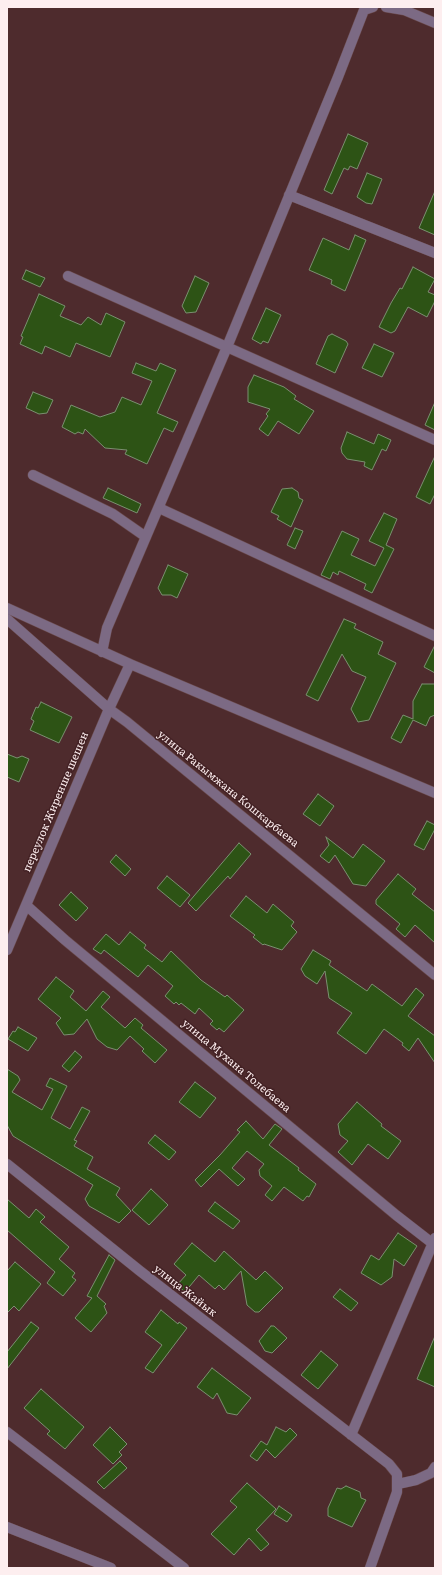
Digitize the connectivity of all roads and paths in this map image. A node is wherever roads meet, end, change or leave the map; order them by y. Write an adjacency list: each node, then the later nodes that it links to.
1 (373, 7): 4 (street)
2 (386, 7): 3 (street)
3 (435, 23)
4 (290, 195): 5 (street); 7 (street)
5 (435, 253)
6 (68, 276): 7 (street)
7 (227, 347): 8 (street); 10 (street)
8 (435, 440)
9 (33, 475): 11 (street)
10 (158, 508): 11 (street); 14 (street)
11 (146, 537): 15 (street)
12 (7, 608): 15 (street)
13 (7, 619): 17 (street, улица Ракымжана Кошкарбаева)
14 (435, 636)
15 (102, 652): 16 (street)
16 (130, 664): 17 (street, переулок Жиренше шешен); 18 (street)
17 (108, 709): 19 (street, переулок Жиренше шешен); 21 (street, улица Ракымжана Кошкарбаева)
18 (435, 793)
19 (26, 905): 20 (street, переулок Жиренше шешен); 23 (street, улица Мухана Толебаева)
20 (7, 950)
21 (435, 976)
22 (7, 1164): 25 (street, улица Жайык)
23 (434, 1241): 25 (street)
24 (7, 1432): 30 (street)
25 (351, 1435): 27 (street, улица Жайык)
26 (435, 1467): 27 (street)
27 (398, 1484): 31 (street)
28 (7, 1527): 29 (street)
29 (111, 1568)
30 (184, 1568)
31 (370, 1568)

